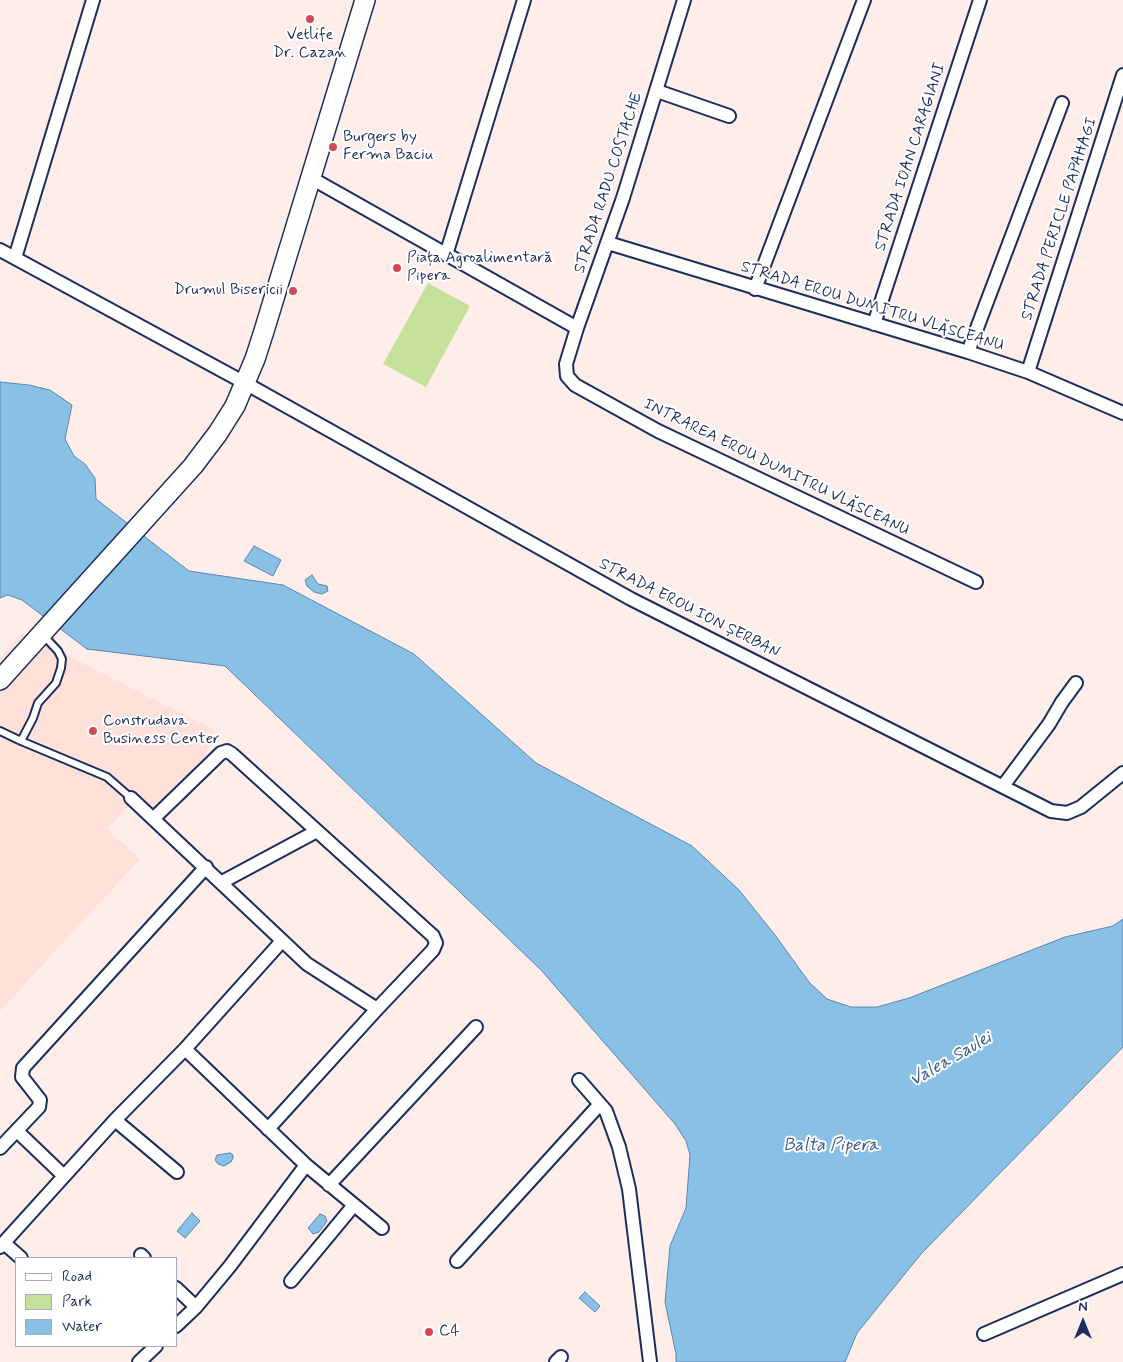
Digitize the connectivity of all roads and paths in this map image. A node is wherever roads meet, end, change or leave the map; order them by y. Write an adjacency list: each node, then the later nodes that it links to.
1 (93, 0): 15 (street)
2 (365, 0): 11 (main road)
3 (524, 0): 14 (street)
4 (684, 0): 8 (street, STRADA RADU COSTACHE)
5 (864, 0): 16 (street)
6 (980, 0): 17 (street, STRADA IOAN CARAGIANI)
7 (1123, 75): 20 (street, STRADA PERICLE PAPAHAGI)
8 (657, 90): 10 (street); 12 (street, STRADA RADU COSTACHE)
9 (1062, 103): 19 (street)
10 (729, 116)
11 (311, 178): 14 (street); 22 (main road)
12 (608, 243): 16 (street, STRADA EROU DUMITRU VLĂSCEANU); 18 (street, STRADA RADU COSTACHE)
13 (0, 250): 15 (street)
14 (446, 255): 18 (street)
15 (15, 258): 22 (street)
16 (755, 289): 17 (street, STRADA EROU DUMITRU VLĂSCEANU)
17 (874, 324): 19 (street, STRADA EROU DUMITRU VLĂSCEANU)
18 (576, 328): 21 (street, STRADA RADU COSTACHE)
19 (968, 352): 20 (street, STRADA EROU DUMITRU VLĂSCEANU)
20 (1028, 372): 23 (street, STRADA EROU DUMITRU VLĂSCEANU)
21 (567, 376): 24 (street, INTRAREA EROU DUMITRU VLĂSCEANU)
22 (245, 383): 25 (main road); 31 (street, STRADA EROU ION ȘERBAN)
23 (1123, 413)
24 (976, 582)
25 (45, 629): 26 (main road); 29 (lane)
26 (0, 680)
27 (1076, 684): 31 (street)
28 (0, 731): 29 (lane)
29 (21, 741): 32 (lane)
30 (1123, 773): 31 (street, STRADA EROU ION ȘERBAN)
31 (1003, 786)
32 (131, 798): 33 (street)
33 (154, 818): 34 (street); 35 (street)
34 (317, 830): 36 (street); 38 (street)
35 (206, 867): 36 (street); 45 (street)
36 (222, 882): 37 (street)
37 (282, 941): 38 (street); 40 (street)
38 (377, 1009): 44 (street)
39 (476, 1027): 50 (street)
40 (184, 1049): 43 (street); 44 (street)
41 (579, 1080): 42 (street)
42 (600, 1104): 55 (street); 64 (street)
43 (115, 1120): 48 (street); 49 (street)
44 (268, 1129): 47 (street)
45 (17, 1131): 46 (street); 49 (street)
46 (0, 1148)
47 (306, 1165): 50 (street); 59 (street)
48 (177, 1172)
49 (64, 1176): 53 (street)
50 (329, 1185): 51 (street)
51 (354, 1205): 52 (street); 57 (street)
52 (382, 1228)
53 (2, 1245): 54 (street)
54 (19, 1257)
55 (457, 1261)
56 (1123, 1274): 61 (street)
57 (291, 1281)
58 (178, 1290): 59 (street)
59 (196, 1307): 60 (street)
60 (178, 1324)
61 (984, 1334)
62 (155, 1347): 63 (street)
63 (139, 1362)
64 (650, 1362)

